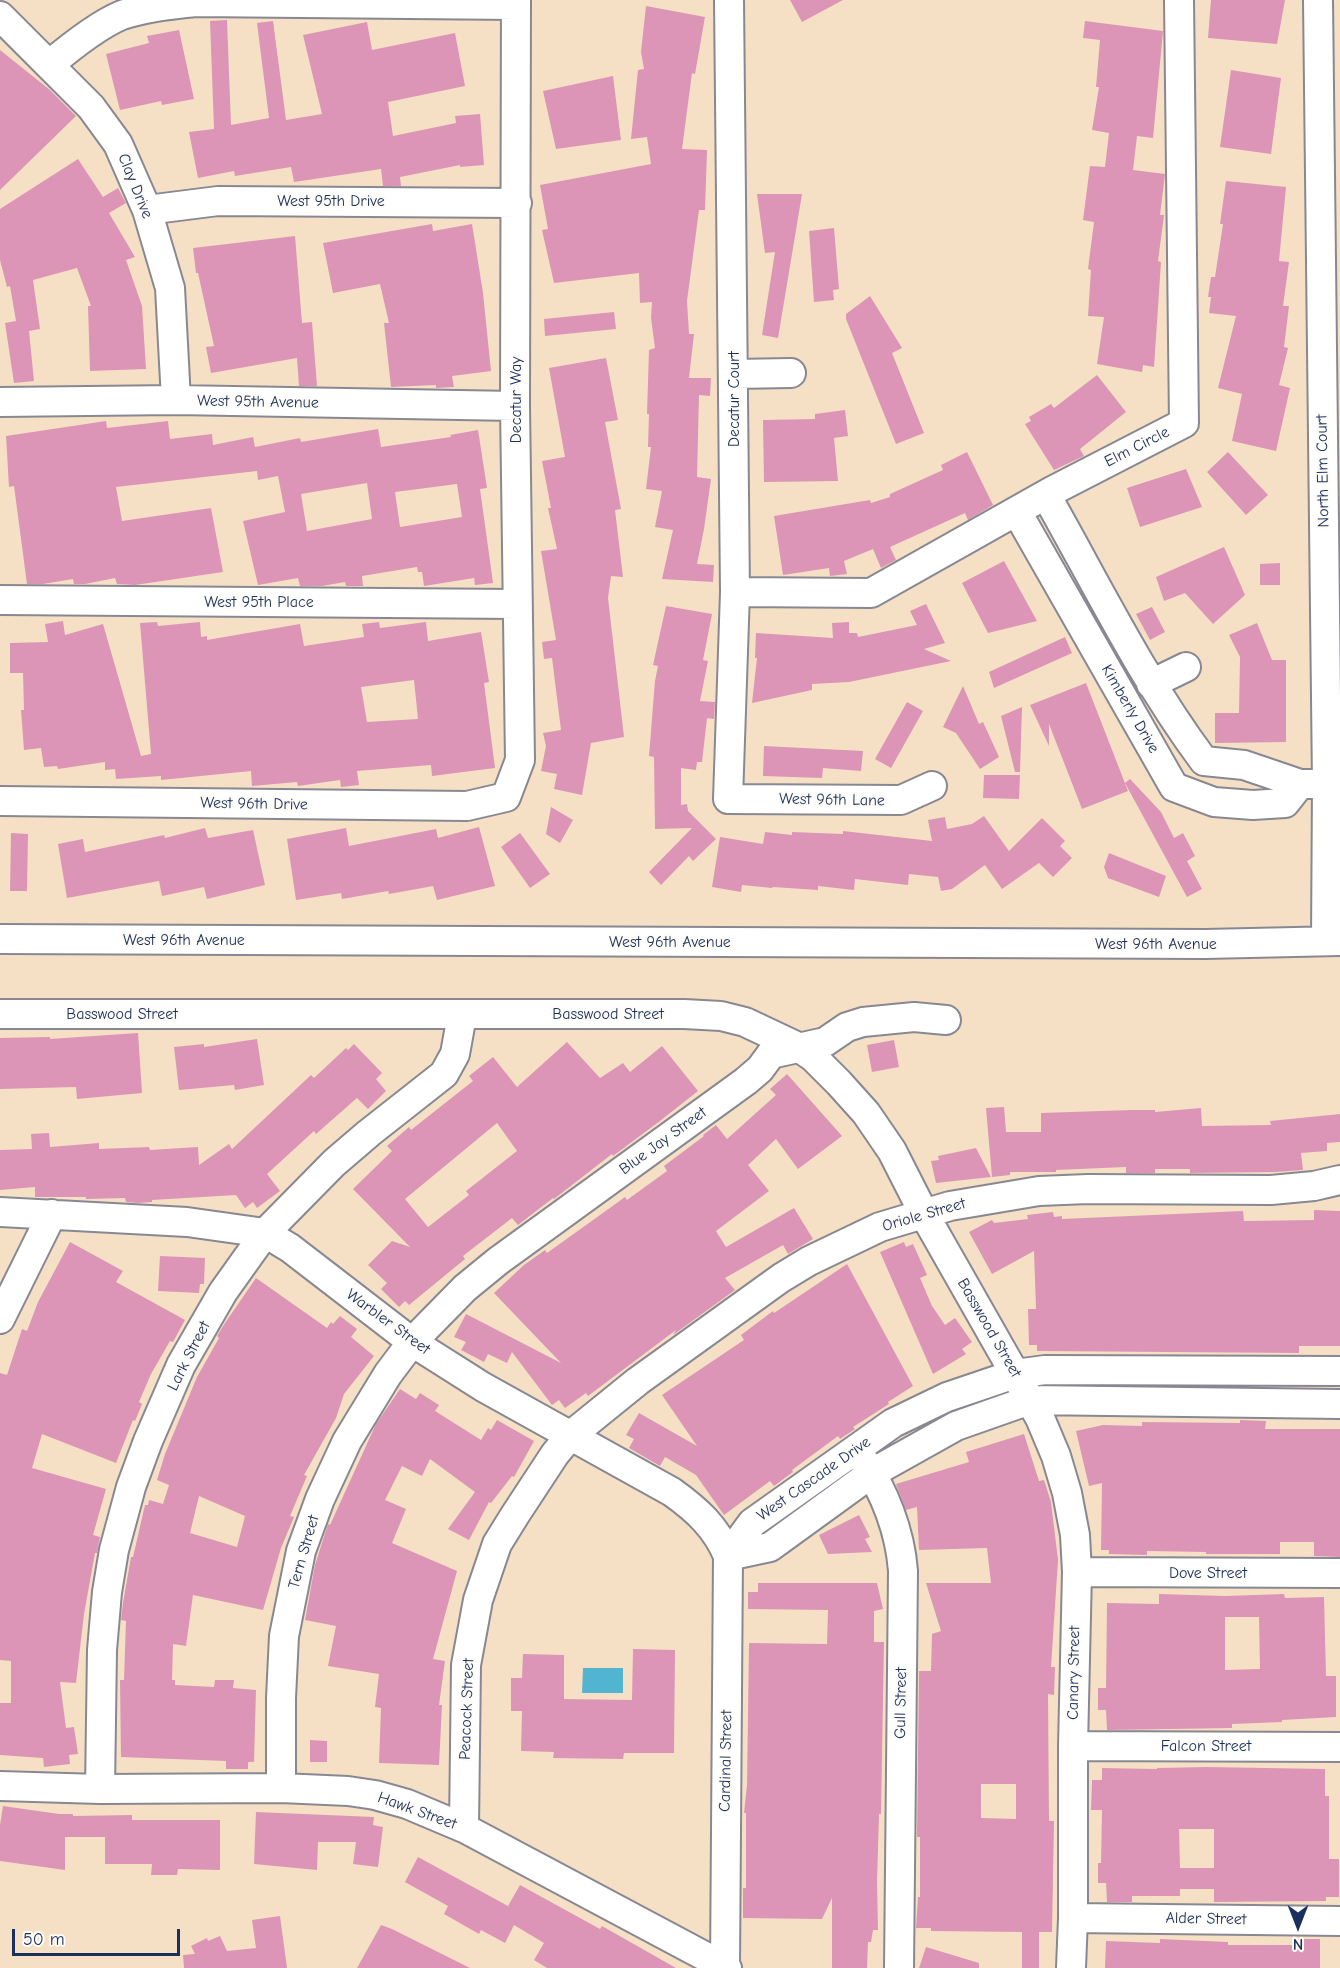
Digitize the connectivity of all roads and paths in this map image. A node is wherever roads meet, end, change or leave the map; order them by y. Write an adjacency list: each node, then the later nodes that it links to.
1 (729, 0): 11 (street, Decatur Court)
2 (1179, 0): 15 (street, Elm Circle)
3 (1318, 0): 9 (street, North Elm Court)
4 (516, 2): 6 (street); 7 (street, Decatur Way)
5 (0, 16): 6 (street, Clay Drive)
6 (49, 65): 8 (street, Clay Drive)
7 (517, 203): 8 (street, West 95th Drive); 14 (street, Decatur Way)
8 (147, 210): 12 (street, Clay Drive)
9 (1330, 224): 22 (street, North Elm Court)
10 (791, 373): 11 (street)
11 (734, 374): 17 (street, Decatur Court)
12 (176, 400): 13 (street, West 95th Avenue); 14 (street, West 95th Avenue)
13 (0, 402)
14 (515, 406): 19 (street, Decatur Way)
15 (1046, 495): 16 (street, Elm Circle); 21 (street, Kimberly Drive)
16 (1017, 512): 17 (street, Elm Circle); 22 (street, Kimberly Drive)
17 (735, 592): 25 (street, Decatur Court)
18 (0, 600): 19 (street, West 95th Place)
19 (518, 604): 24 (street, Decatur Way)
20 (1186, 667): 21 (street)
21 (1151, 684): 22 (street, Kimberly Drive)
22 (1313, 784): 28 (street, North Elm Court)
23 (932, 786): 25 (street, West 96th Lane)
24 (506, 797): 26 (street, West 96th Drive)
25 (728, 798)
26 (0, 801)
27 (0, 939): 28 (street, West 96th Avenue)
28 (1333, 941)
29 (0, 1014): 30 (street, Basswood Street)
30 (462, 1015): 32 (street, Basswood Street); 37 (street, Lark Street)
31 (946, 1020): 32 (street, Blue Jay Street)
32 (798, 1047): 36 (street, Basswood Street); 39 (street, Blue Jay Street)
33 (1340, 1180): 36 (street, Oriole Street)
34 (0, 1212): 35 (street, Warbler Street)
35 (52, 1214): 37 (street, Warbler Street); 38 (street)
36 (924, 1214): 42 (street, Basswood Street); 45 (street, Oriole Street)
37 (265, 1233): 39 (street, Warbler Street); 55 (street, Lark Street)
38 (0, 1319)
39 (412, 1342): 45 (street, Warbler Street); 54 (street, Tern Street)
40 (1209, 1371): 41 (street, West Cascade Drive); 42 (street, West Cascade Drive); 43 (street)
41 (1340, 1371)
42 (1023, 1387): 43 (street, West Cascade Drive); 46 (street, West Cascade Drive); 47 (street, West Cascade Drive); 49 (street, Canary Street)
43 (1209, 1402): 44 (street, West Cascade Drive)
44 (1340, 1404)
45 (570, 1436): 48 (street, Warbler Street); 56 (street, Peacock Street)
46 (856, 1449): 47 (street, Gull Street); 48 (street, West Cascade Drive)
47 (872, 1473): 48 (street, West Cascade Drive); 60 (street, Gull Street)
48 (728, 1556): 59 (street, Cardinal Street)
49 (1077, 1572): 50 (street, Dove Street); 51 (street, Canary Street)
50 (1340, 1573)
51 (1073, 1746): 52 (street, Falcon Street); 57 (street, Canary Street)
52 (1340, 1747)
53 (0, 1786): 55 (street, Hawk Street)
54 (281, 1788): 55 (street, Hawk Street); 56 (street, Hawk Street)
55 (100, 1789)
56 (464, 1828): 59 (street, Hawk Street)
57 (1073, 1918): 58 (street, Alder Street); 61 (street, Canary Street)
58 (1340, 1921)
59 (726, 1967)
60 (899, 1968)
61 (1071, 1968)

